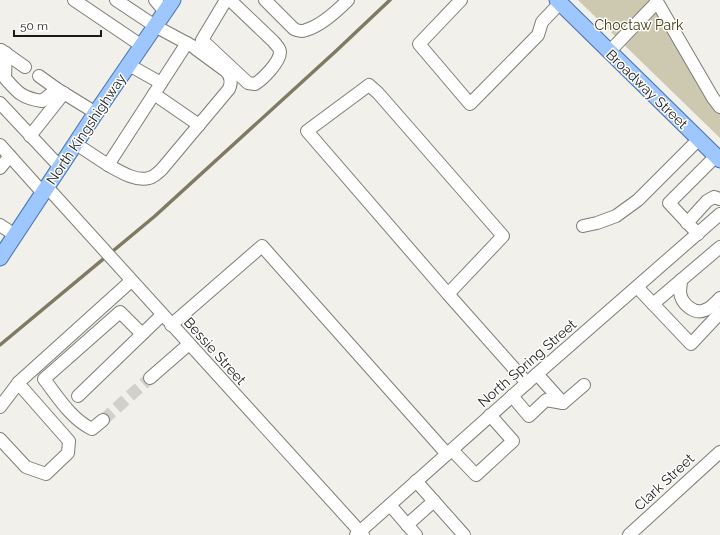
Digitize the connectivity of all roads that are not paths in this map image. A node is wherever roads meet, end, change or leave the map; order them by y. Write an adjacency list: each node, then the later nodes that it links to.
1 (74, 0): 14 (street)
2 (116, 0): 12 (street)
3 (154, 0): 11 (street)
4 (226, 0): 13 (street)
5 (230, 0): 13 (street)
6 (264, 0): 7 (street)
7 (348, 0)
8 (461, 0): 9 (street)
9 (559, 1): 16 (main road, Broadway Street)
10 (657, 1): 16 (street); 24 (street)
11 (169, 6): 12 (main road, North Kingshighway)
12 (156, 26): 13 (street); 14 (main road, North Kingshighway)
13 (195, 44): 20 (street); 26 (street)
14 (142, 46): 17 (main road, North Kingshighway)
15 (3, 51): 18 (street); 21 (street)
16 (609, 52): 28 (main road, Broadway Street)
17 (129, 65): 20 (street); 25 (main road, North Kingshighway)
18 (25, 66)
19 (39, 76): 21 (street)
20 (161, 83): 22 (street)
21 (60, 91): 25 (street); 27 (street)
22 (154, 94): 26 (street); 33 (street)
23 (0, 103): 27 (street)
24 (720, 107)
25 (96, 113): 29 (main road, North Kingshighway)
26 (200, 125): 33 (street)
27 (30, 136): 34 (street)
28 (699, 139): 32 (main road, Broadway Street); 41 (street)
29 (76, 144): 33 (street); 34 (main road, North Kingshighway)
30 (0, 145): 31 (street, Bessie Street)
31 (10, 156): 35 (street); 36 (street, Bessie Street)
32 (718, 158): 39 (street)
33 (108, 165)
34 (60, 167): 36 (main road, North Kingshighway)
35 (0, 168)
36 (45, 190): 43 (main road, North Kingshighway); 46 (street, Bessie Street)
37 (720, 199): 39 (street)
38 (720, 214): 42 (street, North Spring Street)
39 (687, 223): 42 (street)
40 (0, 225): 43 (street)
41 (583, 226)
42 (698, 234): 48 (street, North Spring Street)
43 (15, 235): 45 (main road, North Kingshighway)
44 (720, 247): 47 (street)
45 (0, 258)
46 (128, 278): 53 (street, Bessie Street); 60 (street)
47 (682, 280): 50 (street); 51 (street)
48 (637, 287): 51 (street); 57 (street, North Spring Street)
49 (448, 294): 49 (street); 59 (street)
50 (720, 298)
51 (653, 304): 52 (street)
52 (720, 313)
53 (162, 315): 54 (street, Bessie Street); 55 (street)
54 (171, 326): 56 (street, Bessie Street); 69 (street)
55 (142, 334): 62 (street); 67 (street)
56 (189, 344): 58 (street); 75 (street, Bessie Street)
57 (536, 374): 59 (street, North Spring Street); 65 (street)
58 (150, 378)
59 (527, 382): 63 (street, North Spring Street)
60 (18, 383): 64 (street); 68 (street)
61 (584, 385): 65 (street)
62 (78, 396)
63 (512, 396): 65 (street); 66 (street, North Spring Street)
64 (1, 403)
65 (563, 403)
66 (490, 415): 69 (street, North Spring Street); 69 (street)
67 (103, 420)
68 (0, 439)
69 (449, 452): 71 (street, North Spring Street)
70 (720, 452): 78 (street, Clark Street)
71 (416, 481): 72 (street); 73 (street, North Spring Street)
72 (434, 502): 74 (street); 77 (street)
73 (390, 505): 74 (street); 75 (street, North Spring Street)
74 (407, 525): 76 (street)
75 (360, 534)
76 (416, 535)
77 (464, 535)
78 (629, 535)

